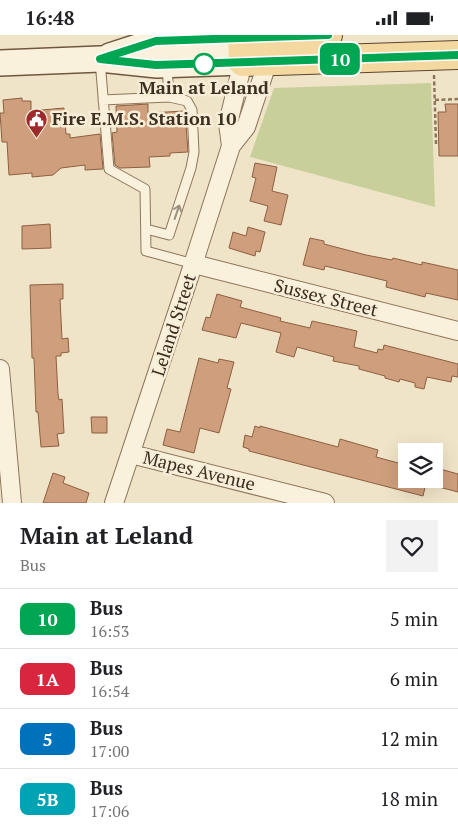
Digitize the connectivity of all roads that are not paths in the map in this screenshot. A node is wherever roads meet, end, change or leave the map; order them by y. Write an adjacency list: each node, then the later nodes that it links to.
1 (328, 35): 3 (main road)
2 (162, 38): 3 (main road); 5 (main road)
3 (255, 45): 4 (main road); 7 (main road); 10 (street, Leland Street); 10 (street, Leland Street)
4 (458, 55)
5 (100, 59): 6 (main road); 7 (main road); 9 (lane)
6 (0, 63)
7 (167, 65): 8 (lane)
8 (169, 97): 9 (lane); 11 (lane, one-way to 8)
9 (103, 100): 11 (lane)
10 (231, 147): 12 (street, Leland Street)
11 (146, 229): 12 (lane)
12 (194, 264): 13 (street, Sussex Street); 15 (street, Leland Street)
13 (458, 331)
14 (0, 369): 16 (street)
15 (131, 454): 17 (street, Leland Street); 18 (street, Mapes Avenue)
16 (12, 503)
17 (114, 503)
18 (325, 503)

